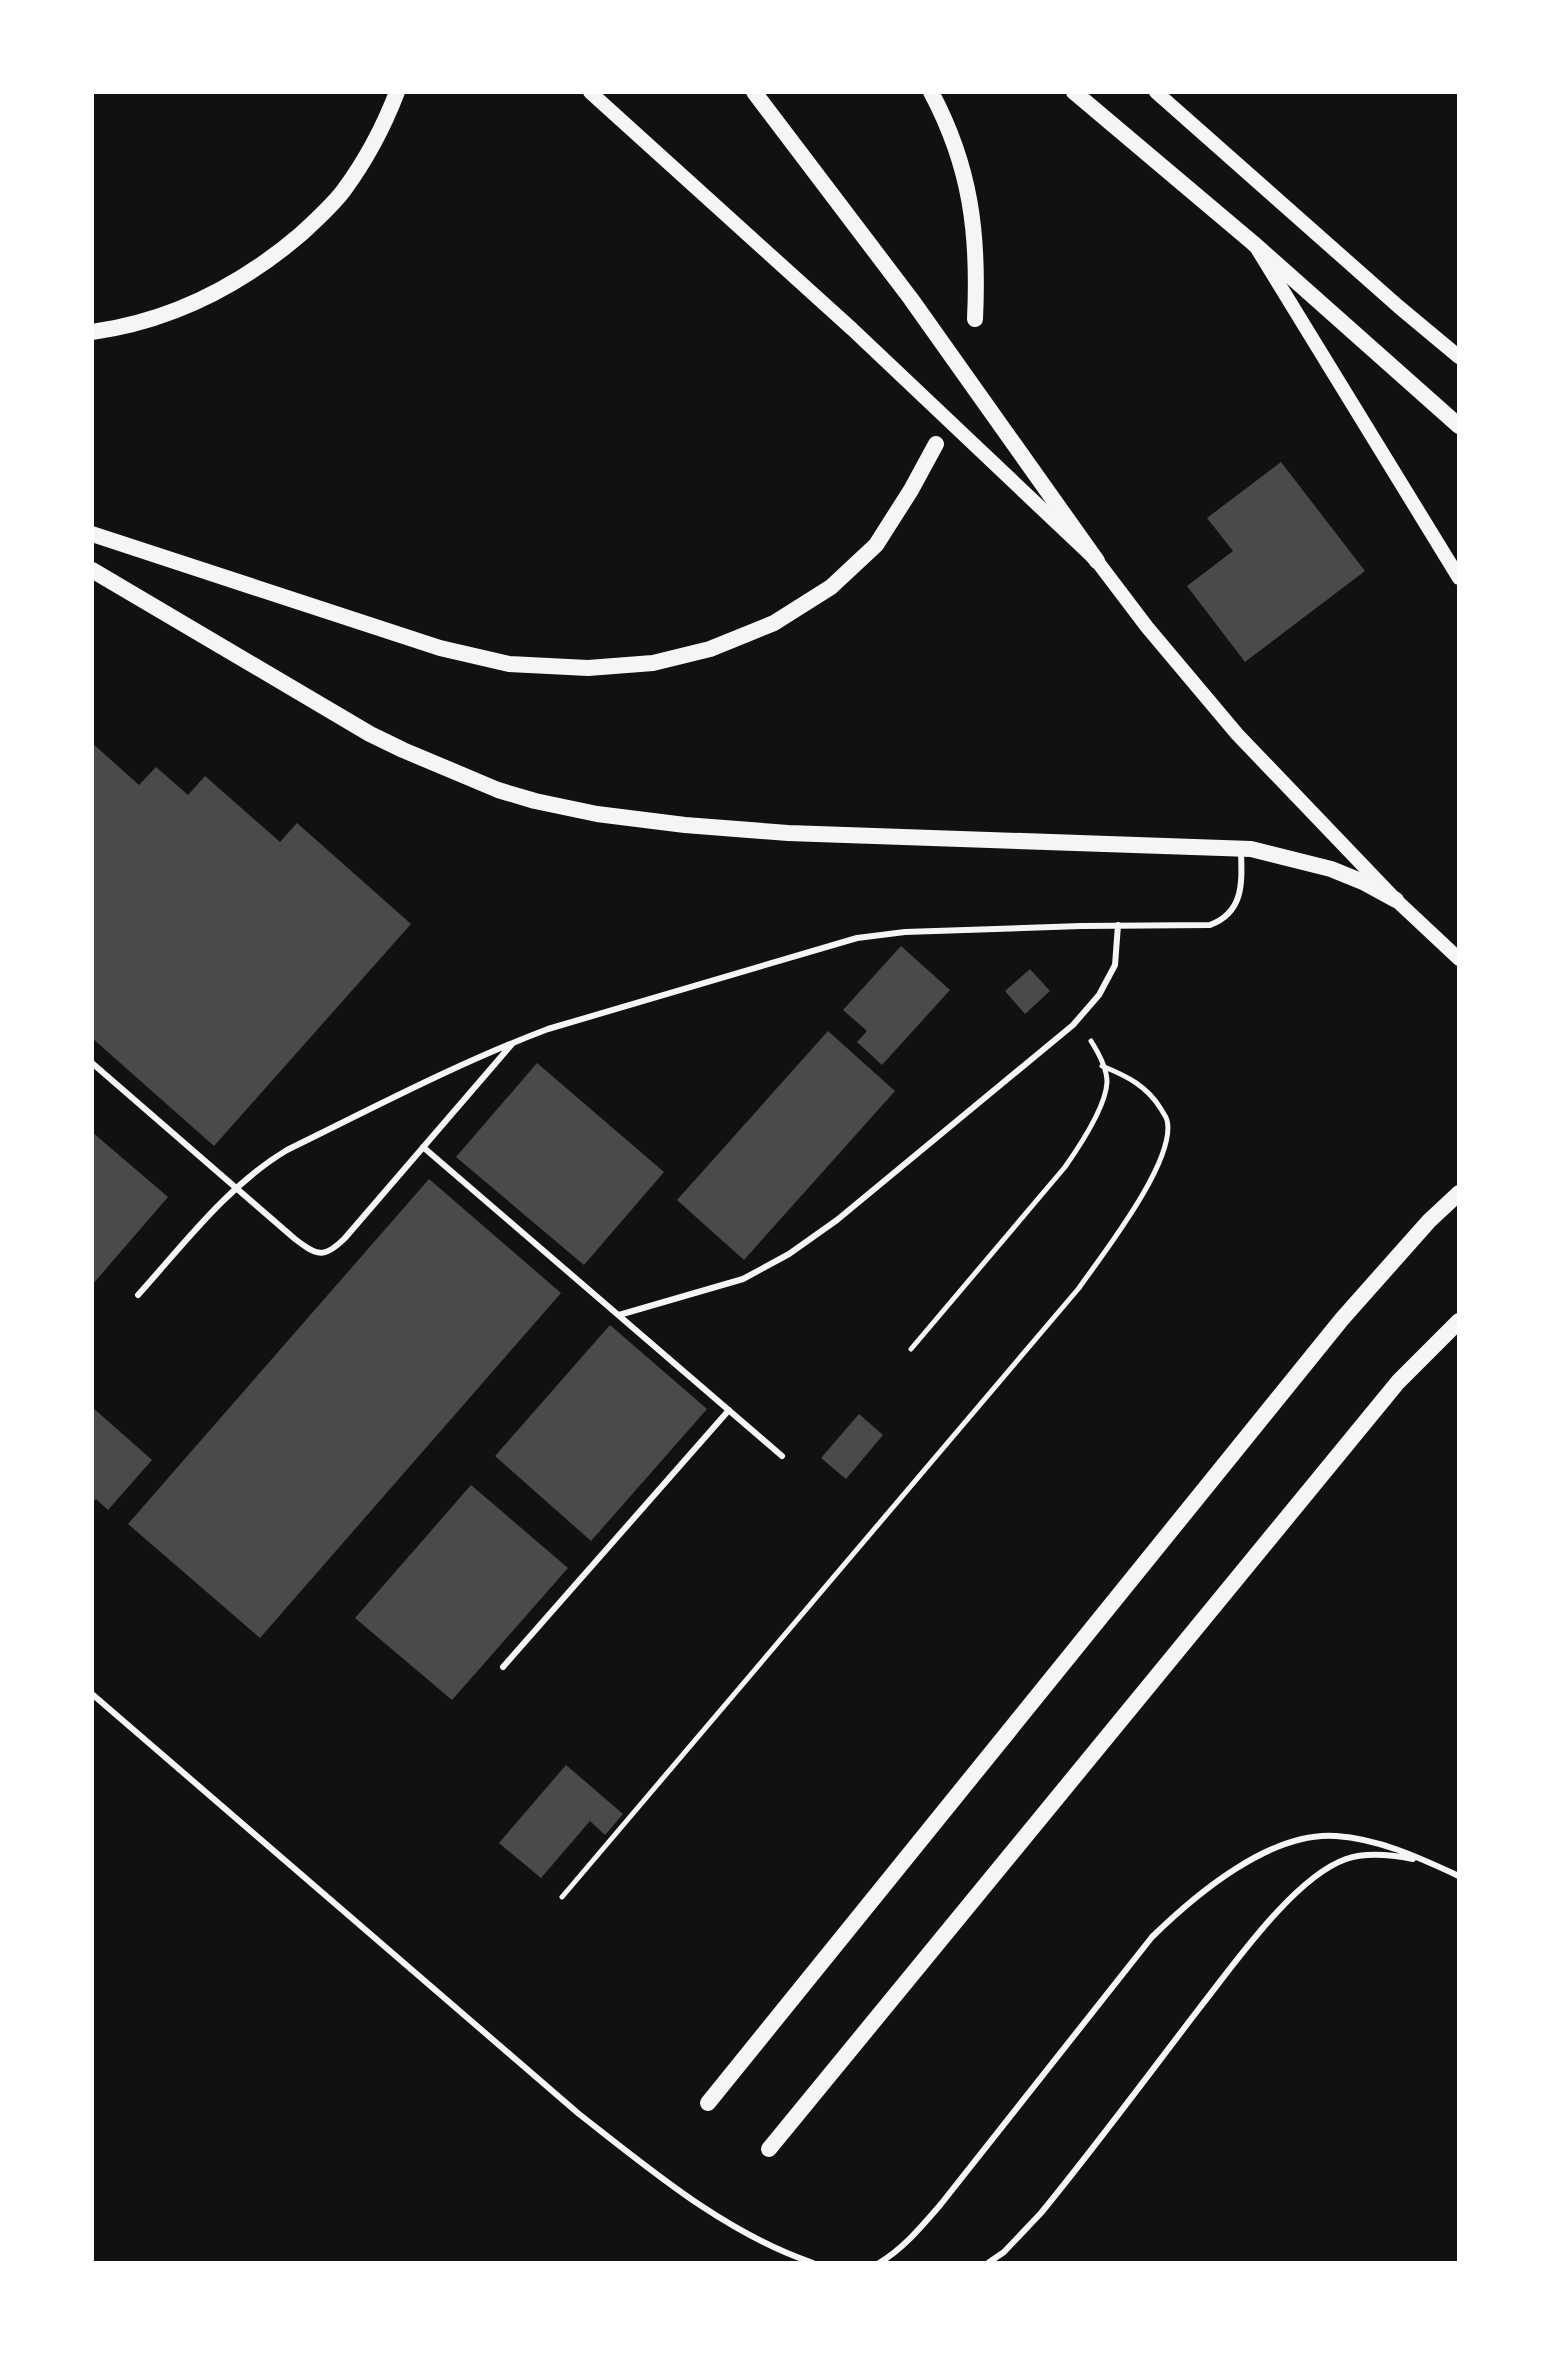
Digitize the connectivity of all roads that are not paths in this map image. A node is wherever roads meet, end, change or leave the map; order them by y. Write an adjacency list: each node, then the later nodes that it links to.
1 (397, 92): 9 (main road)
2 (590, 92): 14 (street)
3 (754, 92): 14 (main road)
4 (931, 92): 8 (main road)
5 (1074, 92): 7 (main road)
6 (1156, 92): 10 (street)
7 (1253, 243): 11 (main road); 16 (street)
8 (975, 319)
9 (92, 332)
10 (1459, 357)
11 (1459, 426)
12 (936, 444): 13 (main road)
13 (92, 534)
14 (1097, 561): 18 (street)
15 (92, 570): 17 (main road)
16 (1459, 578)
17 (1241, 848): 18 (main road); 19 (lane)
18 (1396, 900): 20 (street)
19 (1118, 925): 21 (lane); 27 (lane)
20 (1459, 959)
21 (514, 1041): 23 (lane); 24 (lane)
22 (92, 1063): 24 (lane)
23 (423, 1147): 24 (lane); 27 (lane)
24 (236, 1188): 26 (lane)
25 (1459, 1193): 35 (main road)
26 (138, 1295)
27 (619, 1315): 29 (lane)
28 (1459, 1321): 36 (main road)
29 (729, 1410): 30 (lane); 31 (lane)
30 (782, 1456)
31 (503, 1667)
32 (92, 1694): 37 (lane)
33 (1428, 1862): 34 (lane); 38 (lane); 39 (lane)
34 (1459, 1876)
35 (708, 2103)
36 (769, 2149)
37 (813, 2263)
38 (879, 2263)
39 (988, 2263)

